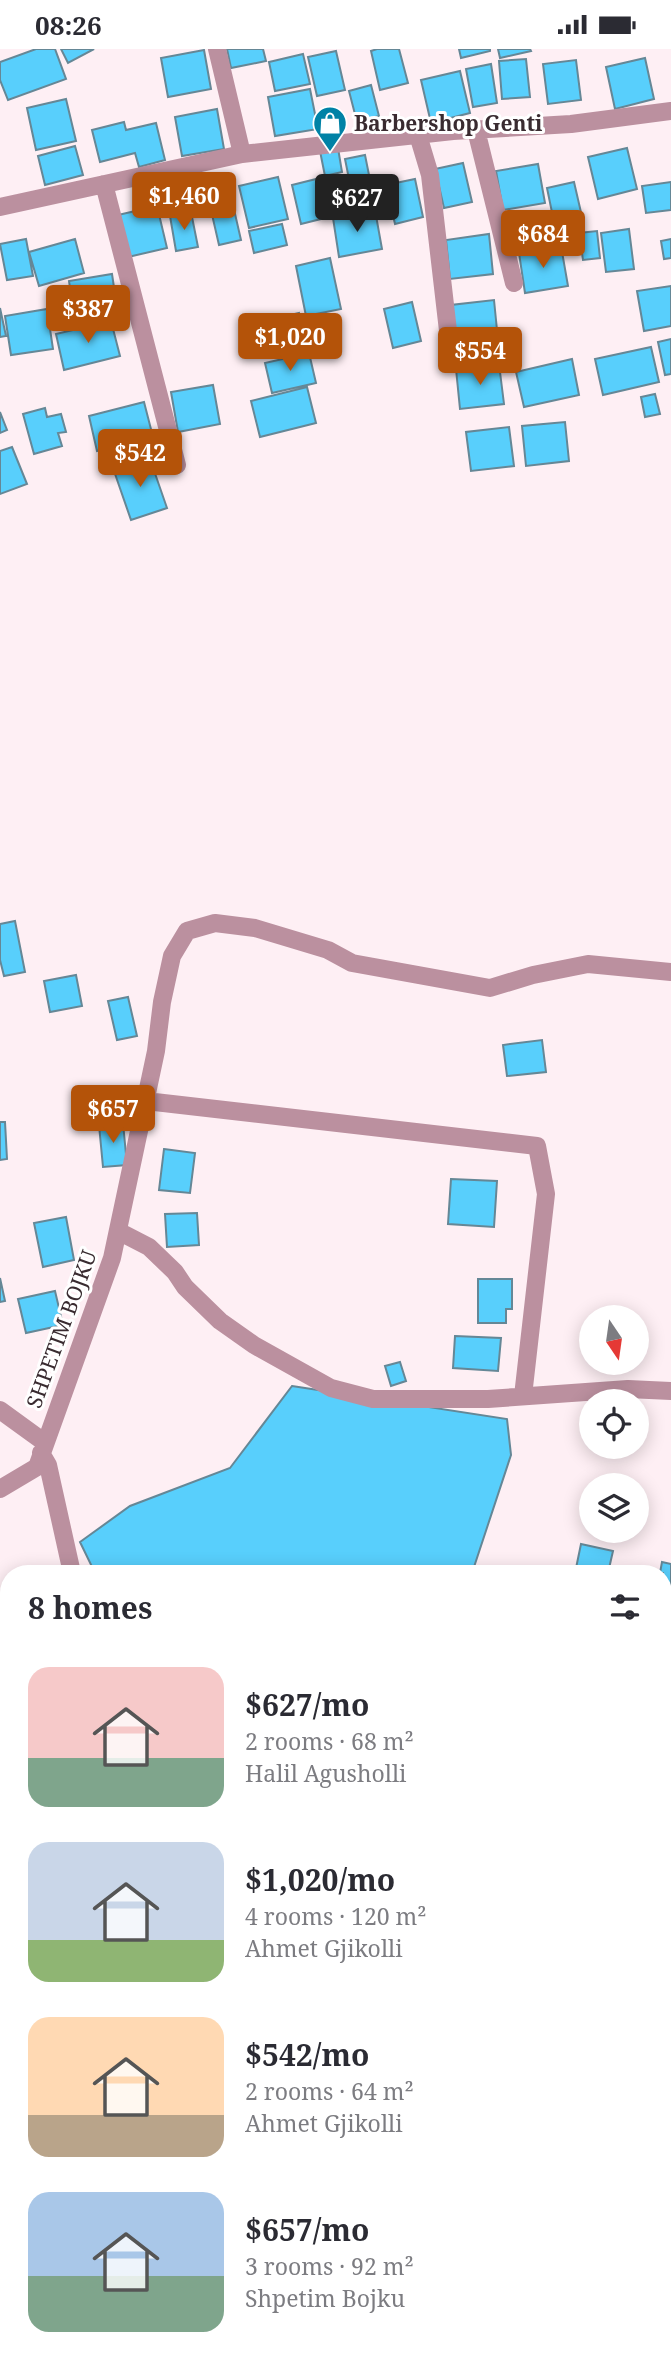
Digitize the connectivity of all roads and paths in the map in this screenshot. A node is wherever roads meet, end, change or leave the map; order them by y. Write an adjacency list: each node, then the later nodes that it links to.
1 (217, 49): 5 (street)
2 (671, 111): 3 (street)
3 (476, 130): 4 (street); 8 (street)
4 (418, 135): 5 (street); 9 (street)
5 (242, 154): 6 (street)
6 (104, 184): 7 (street); 10 (street)
7 (0, 207)
8 (514, 283)
9 (450, 348)
10 (177, 465)
11 (671, 972): 12 (street, SHPETIM BOJKU)
12 (146, 1101): 13 (street, SHPETIM BOJKU); 15 (street)
13 (118, 1231): 15 (street, SHPETIM BOJKU); 17 (street, SHPETIM BOJKU)
14 (671, 1391): 15 (street, SHPETIM BOJKU)
15 (523, 1396)
16 (0, 1410): 17 (street, SHPETIM BOJKU)
17 (43, 1447): 18 (street, SHPETIM BOJKU); 19 (street)
18 (0, 1489)
19 (70, 1565)

